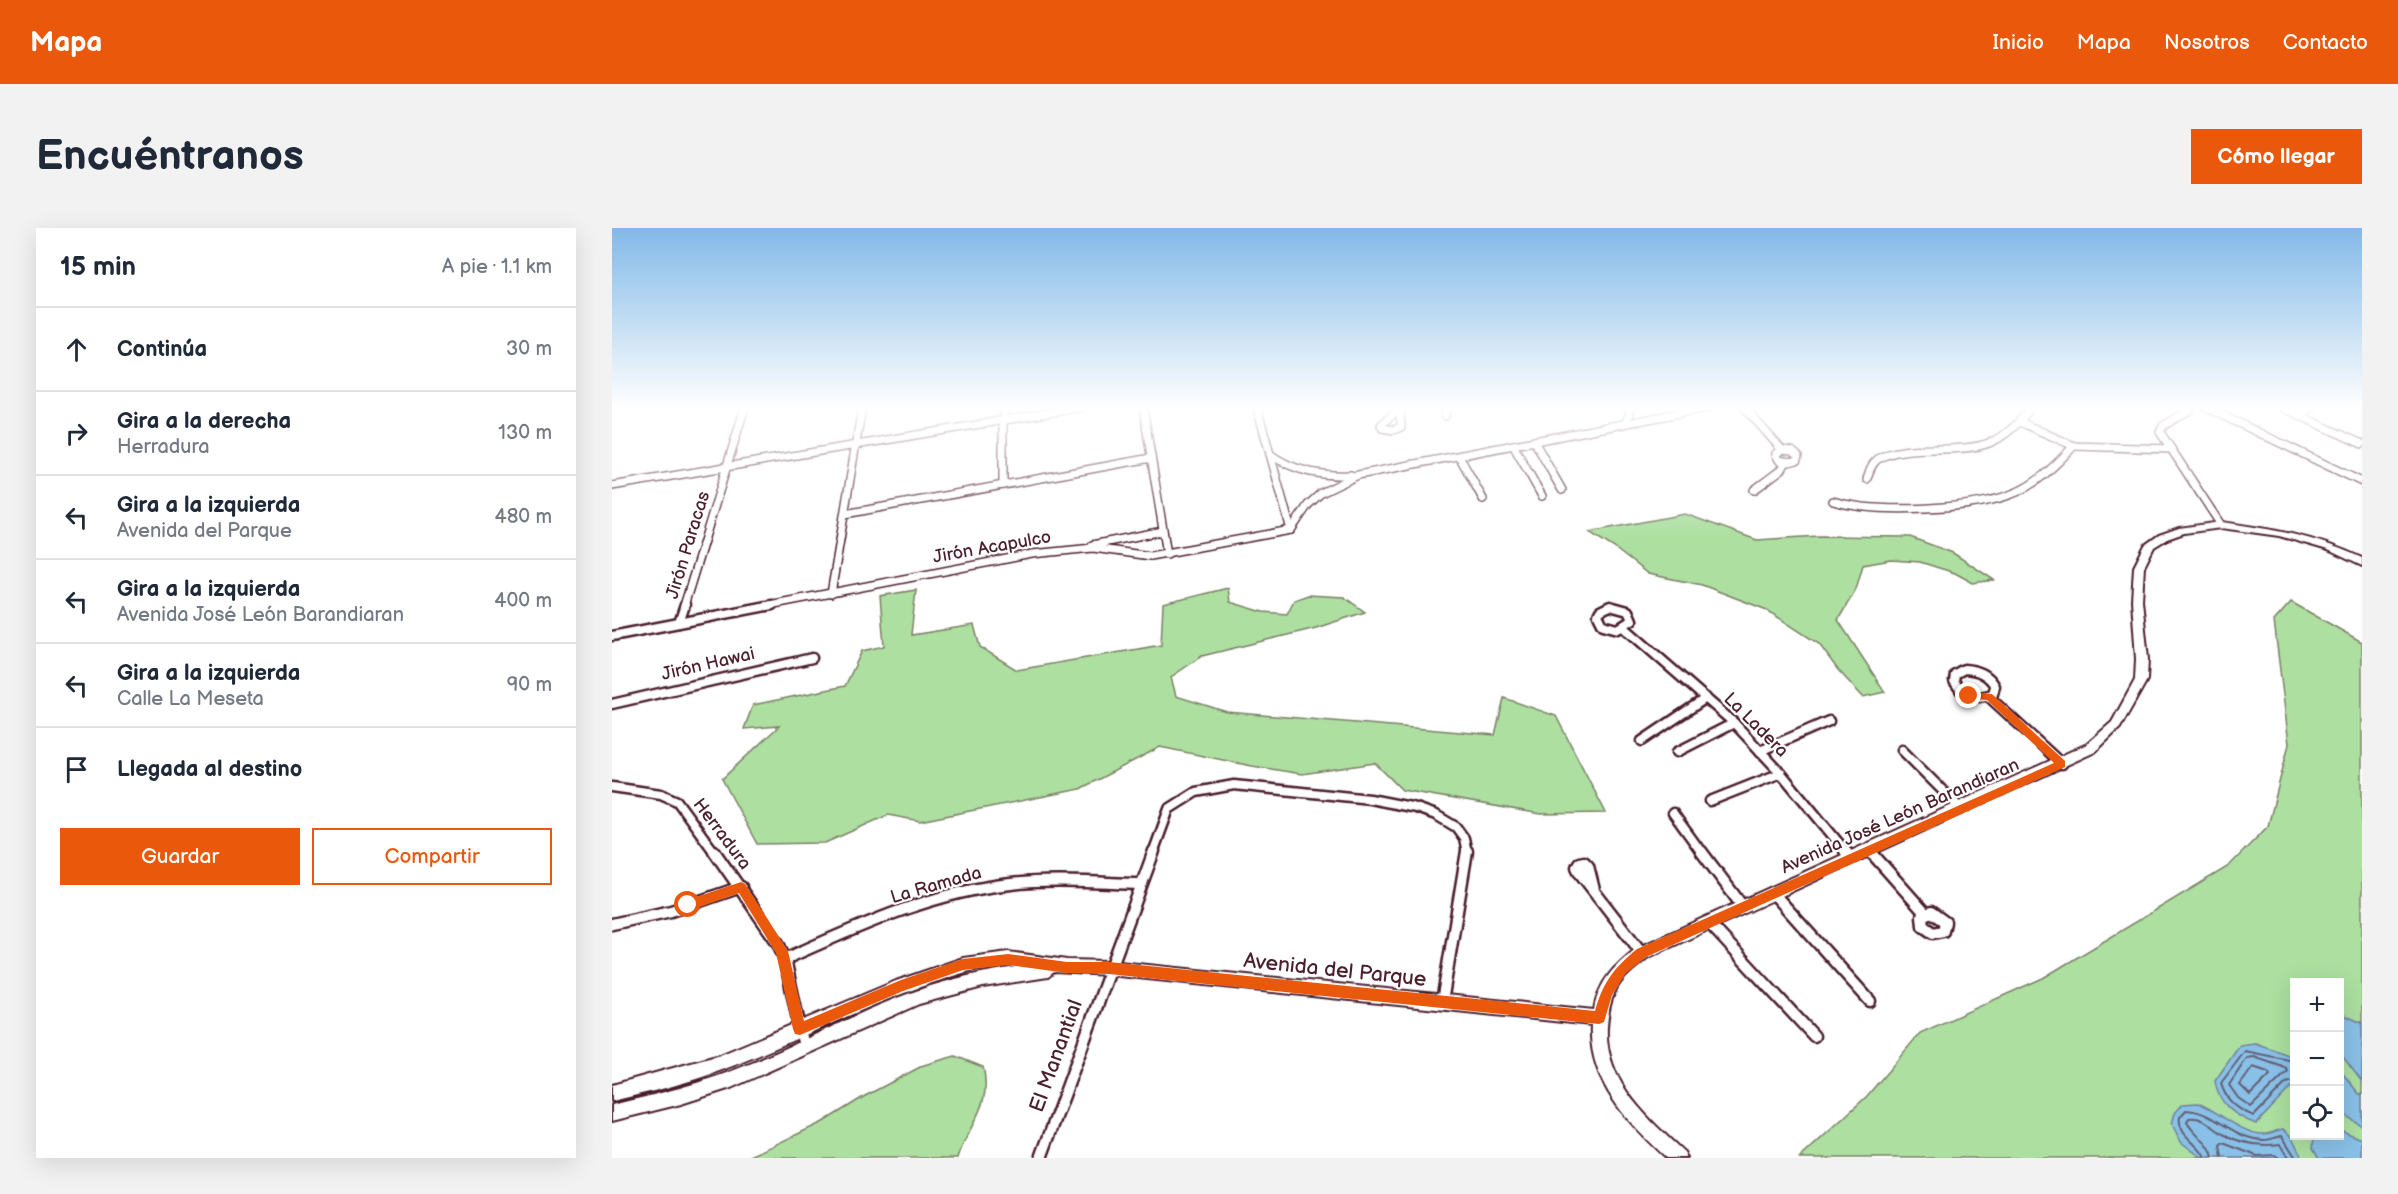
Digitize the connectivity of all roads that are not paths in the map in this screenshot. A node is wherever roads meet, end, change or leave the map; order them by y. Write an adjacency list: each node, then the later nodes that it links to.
1 (733, 450): 20 (street, Jirón Paracas)
2 (829, 450): 20 (street)
3 (855, 450): 31 (street)
4 (1003, 450): 24 (street)
5 (1150, 450): 18 (street)
6 (1268, 450): 16 (street)
7 (1486, 450): 17 (street)
8 (1516, 450): 28 (street)
9 (1539, 450): 26 (street)
10 (1781, 450): 19 (street)
11 (1786, 450): 19 (street)
12 (1933, 450): 22 (street)
13 (2069, 450): 30 (street)
14 (2172, 450): 32 (street)
15 (2295, 450): 23 (street)
16 (1269, 454): 21 (street); 33 (street)
17 (1459, 456): 21 (street); 29 (street)
18 (1151, 458): 24 (street); 34 (street)
19 (1786, 462): 27 (street)
20 (728, 467): 25 (street); 39 (street, Jirón Paracas)
21 (1358, 475): 33 (street)
22 (1868, 479)
23 (2362, 482)
24 (1003, 485): 31 (street)
25 (612, 486)
26 (1562, 490)
27 (1754, 490)
28 (1542, 496)
29 (1483, 499)
30 (1833, 501)
31 (845, 514): 38 (street)
32 (2221, 525): 37 (street, Avenida José León Barandiaran); 52 (street, Avenida José León Barandiaran)
33 (1291, 530): 36 (street, Jirón Acapulco)
34 (1163, 531): 35 (street); 36 (street)
35 (1074, 548): 36 (street, Jirón Acapulco); 38 (street, Jirón Acapulco)
36 (1167, 554)
37 (2362, 562)
38 (831, 594): 39 (street, Jirón Acapulco)
39 (679, 623): 41 (street, Jirón Acapulco)
40 (1625, 628): 44 (street, La Ladera)
41 (612, 636)
42 (812, 657): 45 (street, Jirón Hawai)
43 (1989, 696): 43 (street); 52 (street)
44 (1706, 698): 47 (street, La Ladera); 48 (street)
45 (612, 704)
46 (1829, 721): 50 (street)
47 (1734, 723): 50 (street, La Ladera); 51 (street)
48 (1642, 741)
49 (1902, 750): 56 (street)
50 (1760, 751): 53 (street, La Ladera)
51 (1677, 752)
52 (2062, 764): 56 (street, Avenida José León Barandiaran)
53 (1781, 773): 55 (street); 59 (street, La Ladera)
54 (612, 787): 61 (street, Herradura)
55 (1710, 801)
56 (1961, 809): 58 (street, Avenida José León Barandiaran)
57 (1673, 813): 64 (street)
58 (1869, 850): 59 (street, Avenida José León Barandiaran); 65 (street)
59 (1851, 858): 63 (street, Avenida José León Barandiaran)
60 (1140, 884): 69 (street, La Ramada); 71 (street, El Manantial); 73 (street, El Manantial)
61 (741, 887): 67 (street); 69 (street, Herradura)
62 (1594, 890): 68 (street)
63 (1773, 893): 64 (street, Avenida José León Barandiaran); 72 (street)
64 (1743, 907): 66 (street, Avenida José León Barandiaran)
65 (1925, 913)
66 (1709, 923): 68 (street, Avenida José León Barandiaran); 76 (street)
67 (612, 924)
68 (1642, 953): 74 (street, Avenida José León Barandiaran)
69 (785, 959): 75 (street, Herradura)
70 (1067, 967): 71 (street, Avenida del Parque); 75 (street, Avenida del Parque); 77 (street, Avenida del Parque)
71 (1109, 968): 73 (street, Avenida del Parque); 80 (street, El Manantial)
72 (1870, 1001)
73 (1442, 1002): 74 (street, Avenida del Parque)
74 (1599, 1018): 81 (street, Avenida José León Barandiaran)
75 (800, 1029): 77 (street, Herradura); 78 (street, Avenida del Parque)
76 (1814, 1036)
77 (804, 1047): 79 (street, Avenida del Parque)
78 (612, 1093)
79 (612, 1113)
80 (1041, 1158)
81 (1678, 1158)

